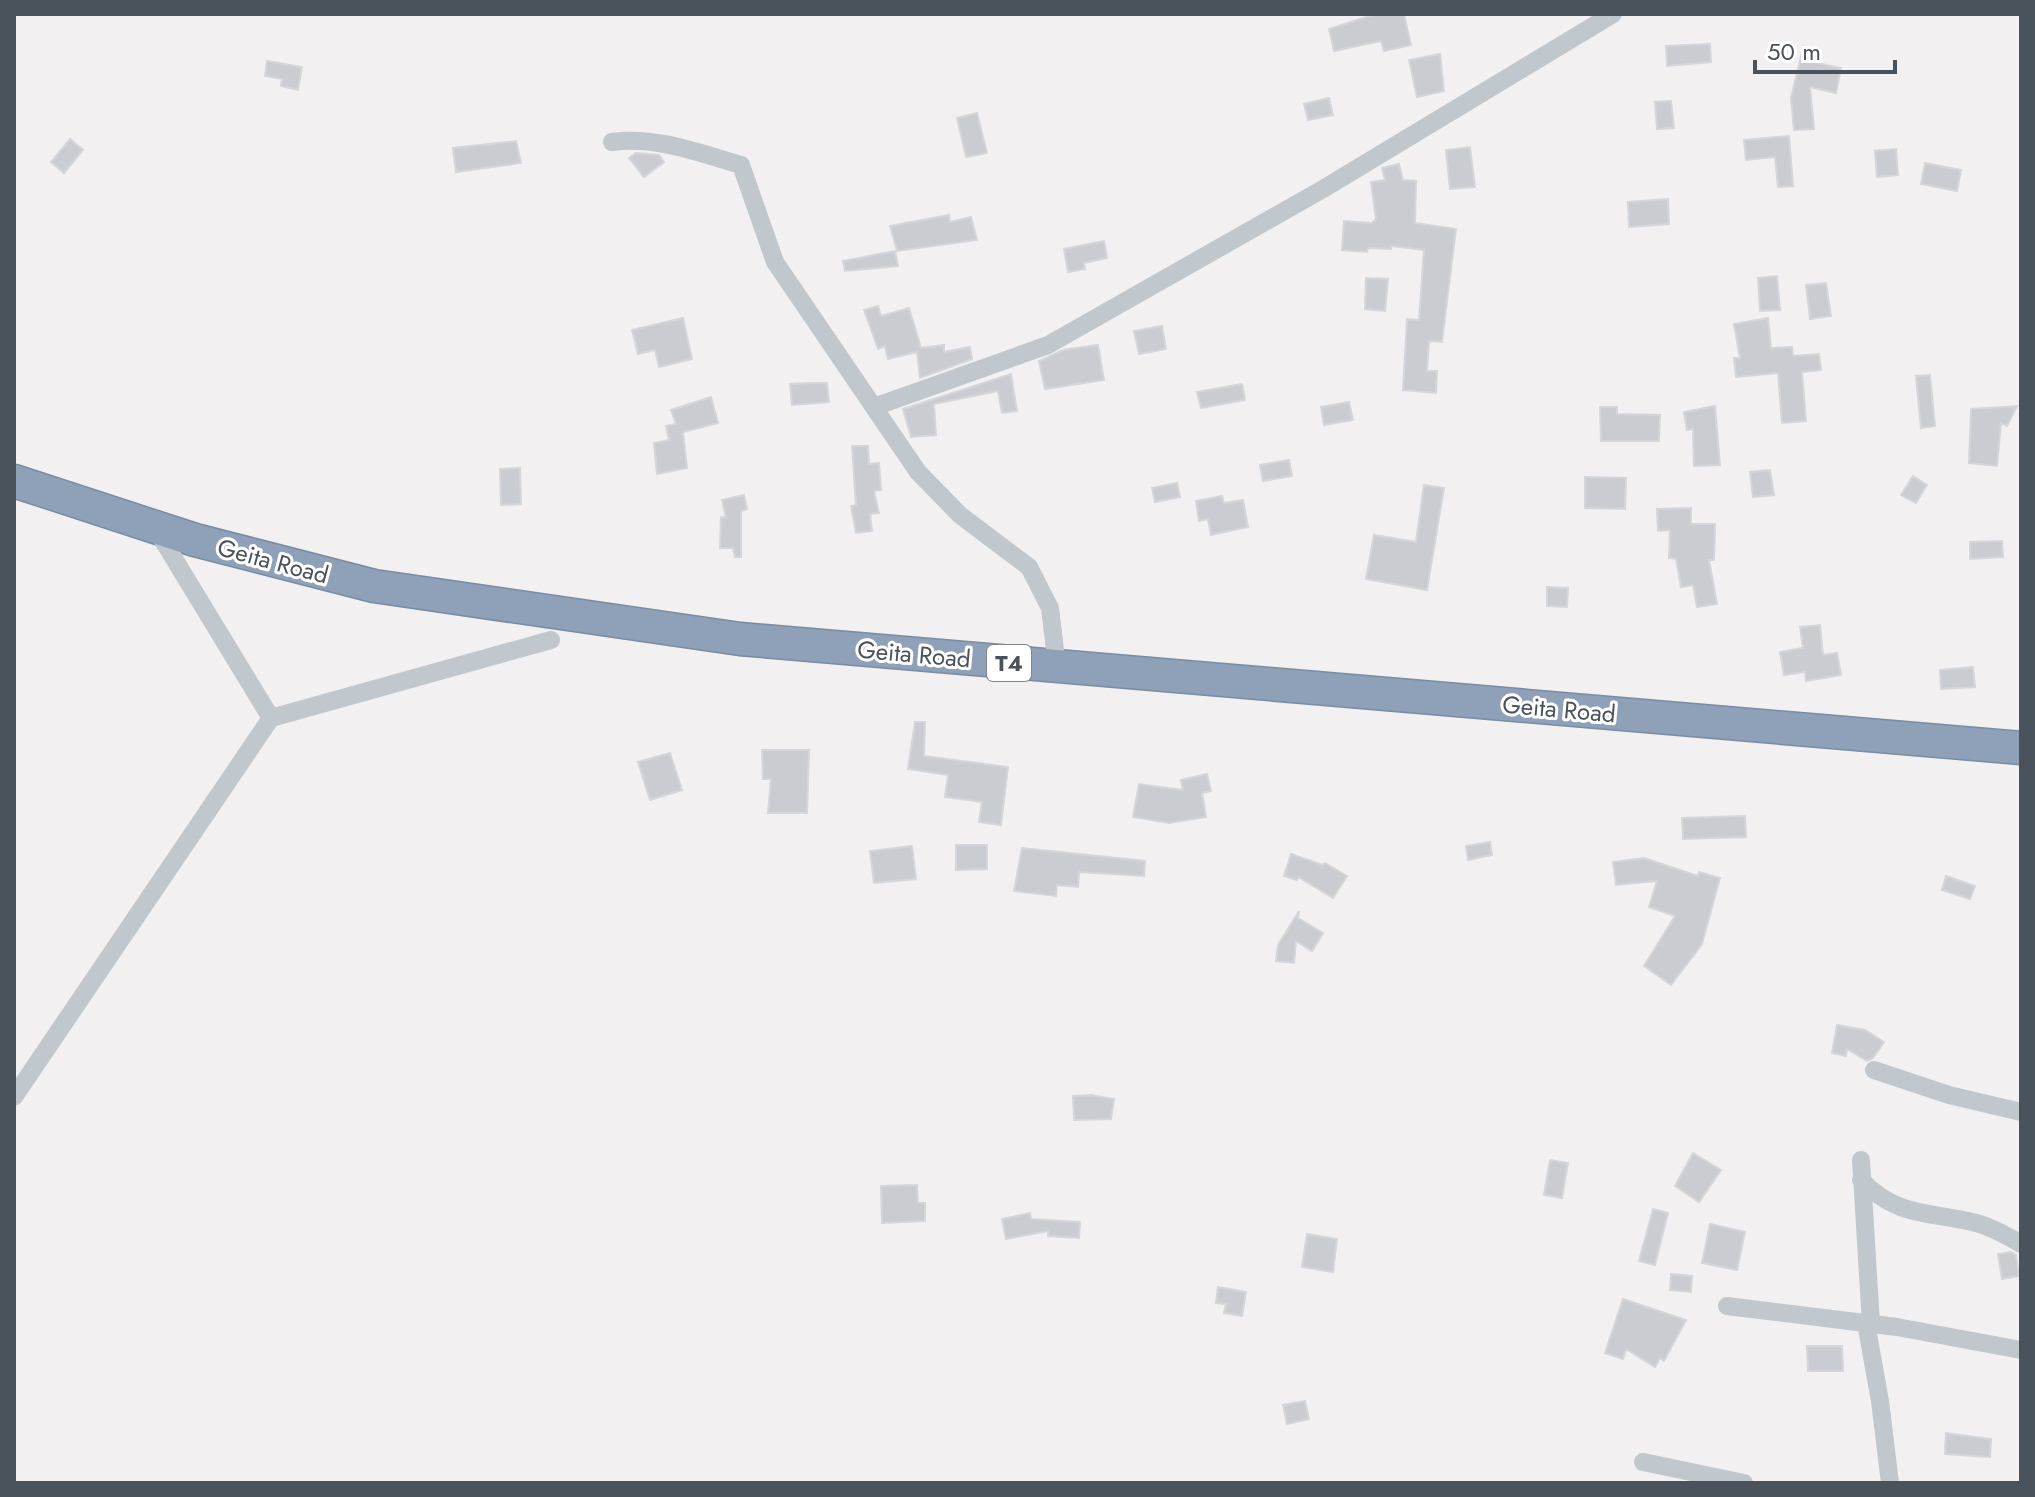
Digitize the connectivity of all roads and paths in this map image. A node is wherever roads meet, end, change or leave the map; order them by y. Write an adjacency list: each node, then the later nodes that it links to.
1 (1613, 14): 3 (street)
2 (612, 142): 3 (street)
3 (874, 407): 7 (street)
4 (14, 481): 5 (highway, Geita Road / T4)
5 (154, 527): 7 (highway, Geita Road / T4); 8 (street)
6 (551, 640): 8 (street)
7 (1057, 667): 9 (highway, Geita Road / T4)
8 (271, 718): 11 (street)
9 (2021, 748)
10 (1874, 1070): 12 (street)
11 (14, 1097)
12 (2021, 1112)
13 (1861, 1160): 14 (street)
14 (1861, 1180): 15 (street); 17 (street)
15 (2021, 1244)
16 (1727, 1306): 17 (street)
17 (1868, 1324): 18 (street); 21 (street)
18 (2021, 1350)
19 (1643, 1462): 20 (street)
20 (1744, 1483)
21 (1890, 1483)

